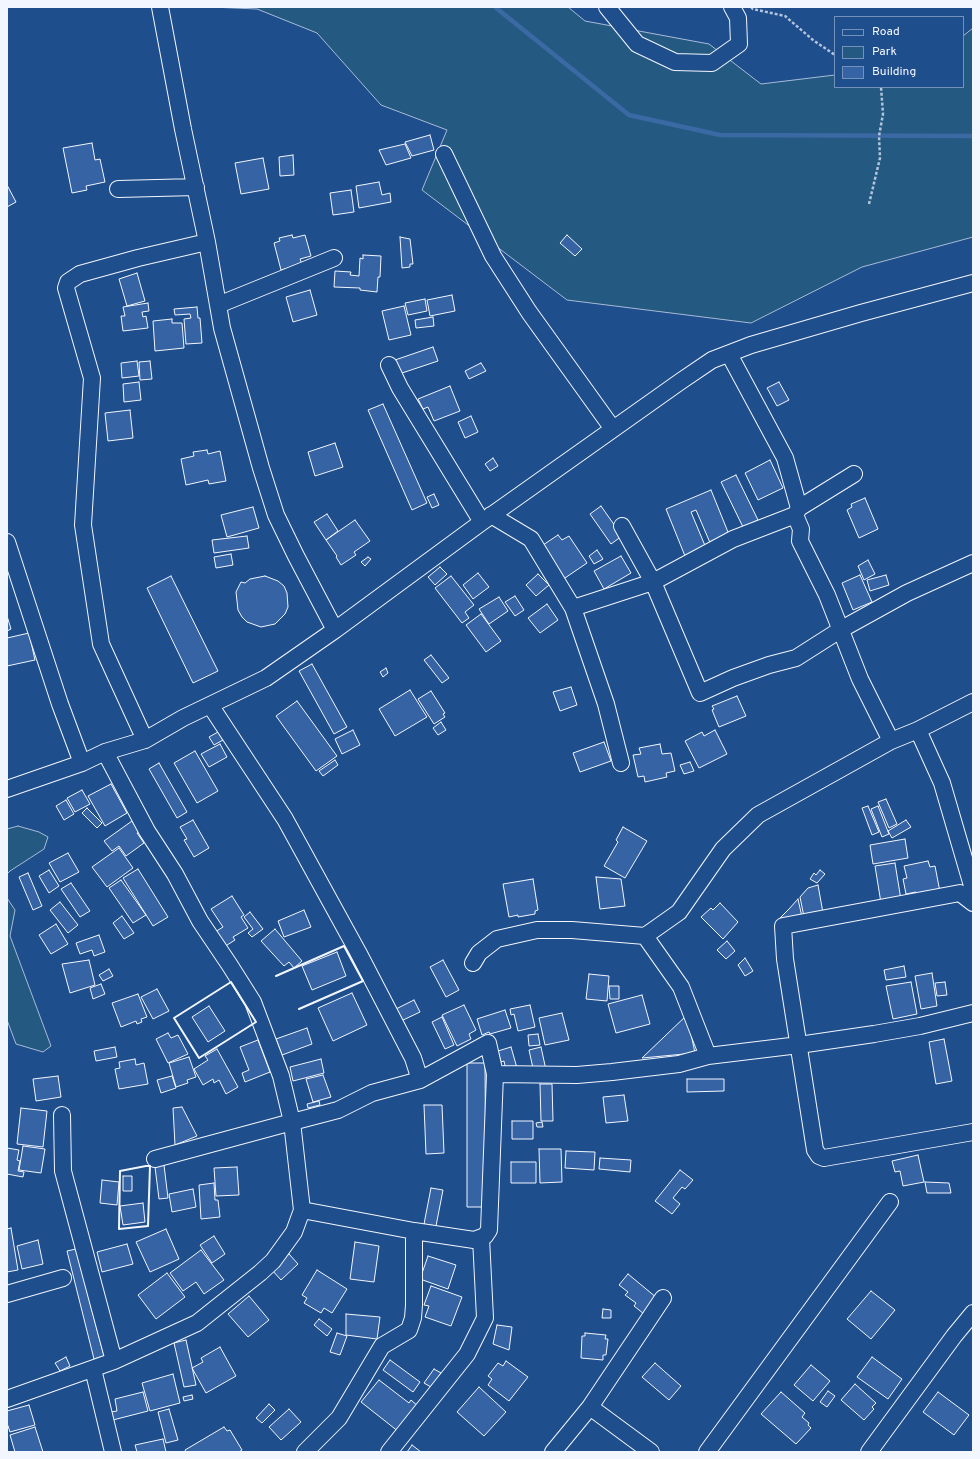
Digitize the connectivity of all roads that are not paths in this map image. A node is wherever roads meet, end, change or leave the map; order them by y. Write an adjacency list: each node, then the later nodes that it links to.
1 (160, 7): 5 (street)
2 (607, 7): 3 (street)
3 (732, 7)
4 (444, 154): 13 (street)
5 (196, 187): 6 (street); 7 (street)
6 (118, 189)
7 (207, 242): 10 (street); 27 (street)
8 (334, 258): 10 (street)
9 (973, 283): 11 (street)
10 (218, 305): 22 (street)
11 (729, 354): 13 (street); 15 (street)
12 (389, 365): 16 (street)
13 (613, 429): 16 (street)
14 (854, 474): 15 (street)
15 (797, 512): 20 (street); 23 (street)
16 (486, 518): 21 (street); 22 (street)
17 (622, 526): 20 (street)
18 (7, 542): 30 (street)
19 (973, 563): 23 (street)
20 (653, 582): 21 (street); 23 (street)
21 (573, 608): 31 (street)
22 (335, 630): 25 (street)
23 (840, 630): 28 (street)
24 (973, 702): 26 (street)
25 (210, 705): 27 (street); 41 (street)
26 (918, 730): 28 (street); 33 (street)
27 (145, 740): 29 (street)
28 (891, 740): 35 (street)
29 (105, 752): 30 (street); 43 (street)
30 (82, 763): 32 (street)
31 (621, 763)
32 (7, 789)
33 (973, 889)
34 (973, 903): 38 (street)
35 (645, 936): 36 (street); 39 (street)
36 (473, 963)
37 (973, 1014): 38 (street)
38 (799, 1045): 39 (street); 44 (street)
39 (708, 1056): 40 (street)
40 (495, 1074): 41 (street); 49 (street)
41 (420, 1080): 43 (street)
42 (62, 1115): 54 (street)
43 (292, 1122): 45 (street); 47 (street)
44 (973, 1132)
45 (155, 1159)
46 (890, 1202): 63 (street)
47 (302, 1210): 48 (street); 54 (street)
48 (414, 1231): 49 (street); 59 (street)
49 (481, 1238): 60 (street)
50 (63, 1278): 51 (street)
51 (7, 1294)
52 (663, 1298): 57 (street)
53 (973, 1313): 64 (street)
54 (114, 1361): 55 (street)
55 (93, 1369): 56 (street); 58 (street)
56 (7, 1399)
57 (590, 1407): 61 (street); 62 (street)
58 (113, 1452)
59 (305, 1452)
60 (389, 1452)
61 (553, 1452)
62 (651, 1452)
63 (707, 1452)
64 (869, 1452)

